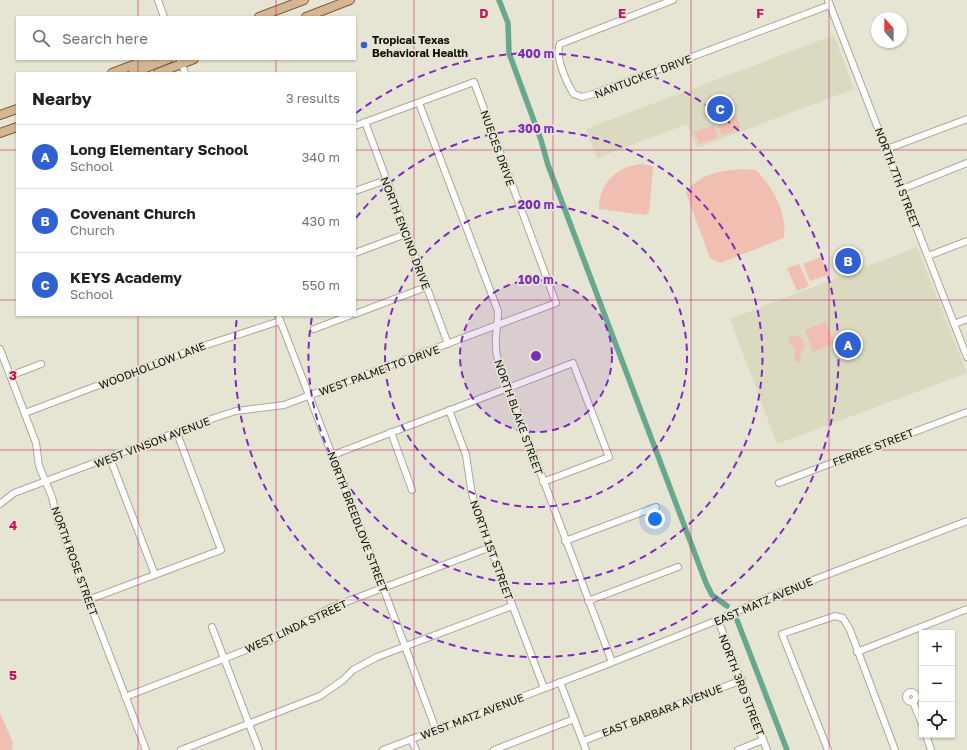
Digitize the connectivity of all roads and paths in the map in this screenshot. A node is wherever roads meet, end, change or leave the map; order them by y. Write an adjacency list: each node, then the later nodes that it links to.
1 (158, 0): 7 (street)
2 (304, 0): 6 (main road)
3 (350, 0): 8 (main road)
4 (673, 0): 5 (street, NANTUCKET DRIVE)
5 (829, 2): 24 (street, NORTH 7TH STREET)
6 (265, 15)
7 (164, 16)
8 (309, 16)
9 (146, 60): 12 (main road)
10 (166, 60): 13 (main road)
11 (182, 61): 14 (main road); 15 (street)
12 (115, 72)
13 (136, 72)
14 (160, 72)
15 (185, 72)
16 (419, 102): 20 (street); 34 (street, NUECES DRIVE); 40 (street, NORTH BLAKE STREET)
17 (16, 109): 18 (main road)
18 (0, 115)
19 (967, 119): 24 (street)
20 (365, 122): 21 (street); 26 (street, NORTH ENCINO DRIVE)
21 (356, 126)
22 (16, 127): 23 (main road)
23 (0, 133)
24 (887, 149): 27 (street, NORTH 7TH STREET)
25 (967, 163): 27 (street)
26 (386, 180): 28 (street); 29 (street, NORTH ENCINO DRIVE)
27 (902, 189): 32 (street, NORTH 7TH STREET)
28 (356, 191)
29 (406, 234): 31 (street); 33 (street, NORTH ENCINO DRIVE)
30 (967, 241): 32 (street)
31 (356, 253)
32 (928, 256): 39 (street, NORTH 7TH STREET)
33 (426, 287): 35 (street); 42 (street, NORTH ENCINO DRIVE)
34 (556, 303): 40 (street, WEST PALMETTO DRIVE)
35 (356, 314)
36 (348, 316): 41 (street)
37 (279, 318): 48 (street, NORTH BREEDLOVE STREET); 51 (street, WOODHOLLOW LANE)
38 (967, 319): 39 (street)
39 (954, 324): 44 (street, NORTH 7TH STREET)
40 (498, 326): 42 (street, WEST PALMETTO DRIVE); 47 (street, NORTH BLAKE STREET)
41 (314, 329)
42 (448, 344): 48 (street, WEST PALMETTO DRIVE)
43 (0, 349): 46 (street, NORTH ROSE STREET)
44 (967, 357)
45 (41, 364): 46 (street)
46 (10, 376): 51 (street, NORTH ROSE STREET)
47 (508, 389): 49 (street); 57 (street, NORTH BLAKE STREET); 57 (street)
48 (309, 396): 53 (street, WEST VINSON AVENUE); 54 (street, NORTH BREEDLOVE STREET)
49 (449, 410): 52 (street); 64 (street, NORTH 1ST STREET)
50 (967, 412): 58 (street, FERREE STREET)
51 (25, 413): 56 (street, NORTH ROSE STREET)
52 (391, 432): 54 (street); 59 (street)
53 (177, 433): 55 (street, WEST VINSON AVENUE); 66 (street)
54 (333, 456): 67 (street, NORTH BREEDLOVE STREET)
55 (110, 458): 56 (street, WEST VINSON AVENUE); 66 (street)
56 (46, 482): 60 (street, WEST VINSON AVENUE); 68 (street, NORTH ROSE STREET)
57 (543, 482): 63 (street, NORTH BLAKE STREET)
58 (779, 483)
59 (412, 490)
60 (0, 504)
61 (656, 507): 63 (street)
62 (967, 521): 72 (street, EAST MATZ AVENUE)
63 (565, 541): 69 (street, NORTH BLAKE STREET)
64 (491, 547): 67 (street, WEST LINDA STREET); 70 (street, NORTH 1ST STREET)
65 (678, 566): 69 (street)
66 (155, 575): 68 (street)
67 (384, 587): 74 (street, NORTH BREEDLOVE STREET); 76 (street, WEST LINDA STREET)
68 (88, 600): 81 (street, NORTH ROSE STREET)
69 (588, 601): 77 (street, NORTH BLAKE STREET)
70 (512, 606): 74 (street); 80 (street, NORTH 1ST STREET)
71 (967, 609): 75 (street)
72 (718, 620): 77 (street, EAST MATZ AVENUE); 78 (street, NORTH 3RD STREET)
73 (212, 626): 76 (street)
74 (406, 646): 85 (street); 86 (street, NORTH BREEDLOVE STREET)
75 (857, 652): 101 (street); 102 (street)
76 (225, 658): 81 (street, WEST LINDA STREET); 85 (street)
77 (612, 662): 79 (street, EAST MATZ AVENUE)
78 (742, 680): 89 (street, NORTH 3RD STREET); 90 (street, EAST BARBARA AVENUE)
79 (560, 682): 80 (street, WEST MATZ AVENUE); 84 (street)
80 (544, 688): 86 (street, WEST MATZ AVENUE)
81 (125, 696): 92 (street, NORTH ROSE STREET)
82 (913, 702): 83 (street)
83 (919, 717)
84 (574, 719): 90 (street); 97 (street)
85 (249, 723): 93 (street); 94 (street)
86 (436, 730): 88 (street, WEST MATZ AVENUE)
87 (927, 738): 91 (street)
88 (411, 739): 95 (street, WEST MATZ AVENUE); 96 (street)
89 (763, 740): 99 (street); 100 (street, NORTH 3RD STREET)
90 (583, 741): 98 (street)
91 (932, 749)
92 (146, 750)
93 (181, 750)
94 (259, 750)
95 (383, 750)
96 (416, 750)
97 (494, 750)
98 (586, 750)
99 (738, 750)
100 (767, 750)
101 (828, 750)
102 (895, 750)

